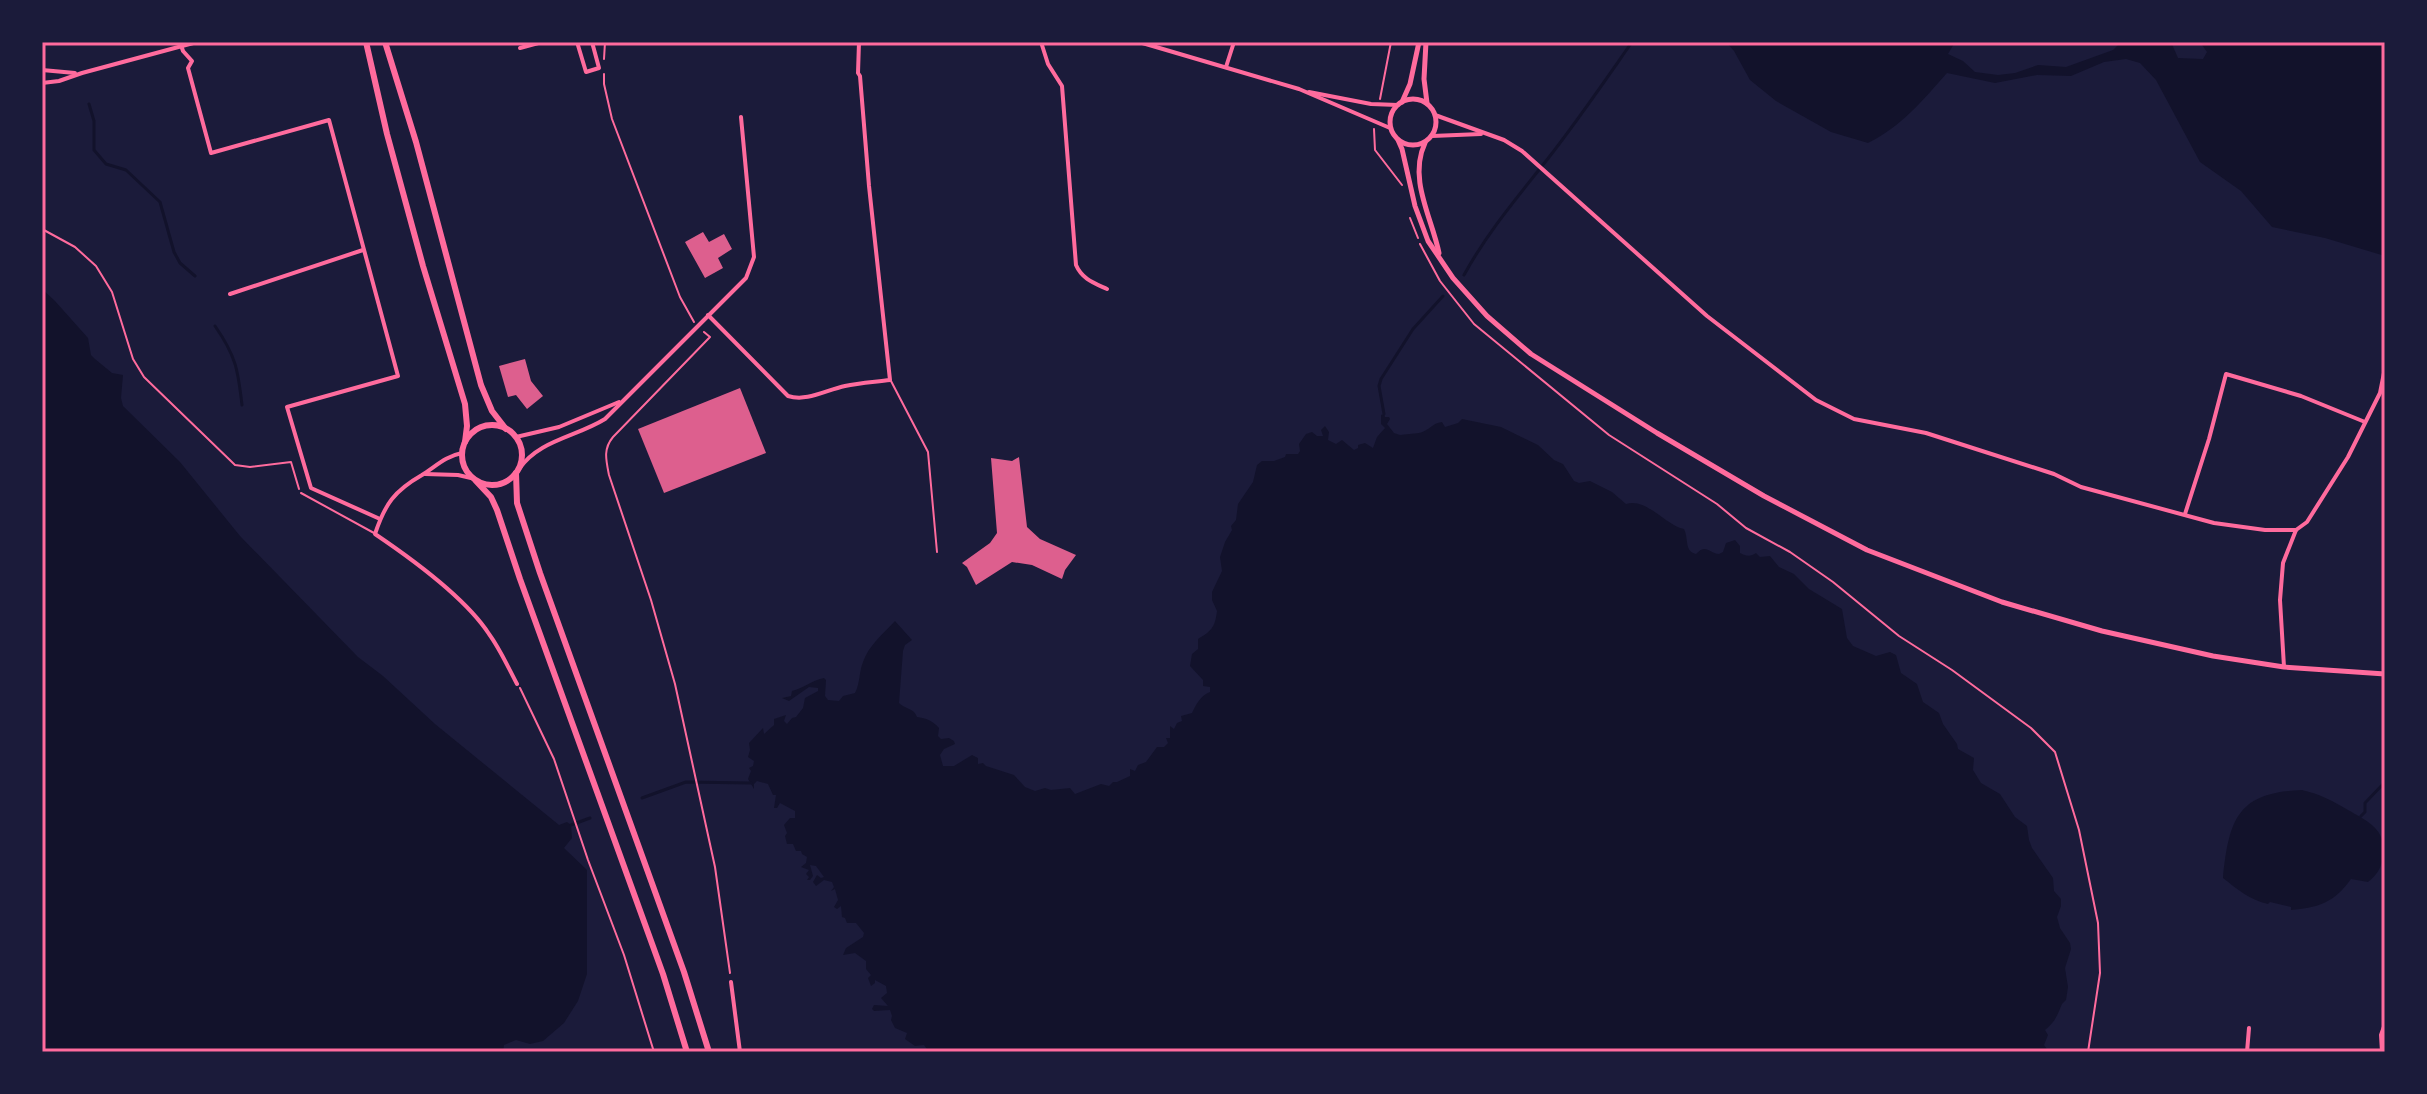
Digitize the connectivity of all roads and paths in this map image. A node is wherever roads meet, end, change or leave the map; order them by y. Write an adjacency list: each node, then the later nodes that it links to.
1 (197, 42): 15 (street)
2 (366, 42): 50 (main road)
3 (385, 42): 48 (main road)
4 (542, 42): 16 (street)
5 (577, 42): 6 (street)
6 (592, 42)
7 (605, 42): 17 (path)
8 (859, 42): 45 (street)
9 (1041, 42): 40 (street)
10 (1139, 42): 18 (street)
11 (1234, 42): 18 (street)
12 (1391, 42): 26 (path)
13 (1419, 42): 24 (street)
14 (1426, 42): 25 (street)
15 (181, 44): 20 (street); 38 (street)
16 (520, 48)
17 (604, 64)
18 (1226, 67): 23 (street)
19 (42, 70): 20 (street)
20 (82, 73): 22 (street)
21 (604, 74): 43 (path)
22 (42, 83)
23 (1299, 89): 26 (street); 29 (street)
24 (1400, 104): 25 (street); 26 (street); 30 (street)
25 (1427, 104): 27 (street)
26 (1378, 105)
27 (1435, 115): 31 (street); 32 (street)
28 (741, 117): 42 (street)
29 (1374, 120): 30 (street); 35 (path)
30 (1390, 128): 33 (street)
31 (1486, 134): 32 (street); 56 (street)
32 (1432, 136): 34 (street)
33 (1398, 140): 34 (street); 39 (street)
34 (1426, 142): 39 (street)
35 (1404, 191)
36 (1409, 214): 71 (path)
37 (42, 229): 55 (path)
38 (363, 250): 41 (street); 57 (street)
39 (1440, 258): 61 (street)
40 (1107, 289)
41 (230, 294)
42 (708, 315): 43 (street); 45 (street)
43 (697, 325): 46 (street); 64 (path)
44 (2385, 368): 47 (street)
45 (890, 380): 60 (lane)
46 (621, 401): 49 (street); 52 (street)
47 (2365, 422): 56 (street); 58 (street)
48 (506, 429): 49 (main road); 50 (main road)
49 (516, 437): 52 (main road)
50 (465, 442): 51 (main road)
51 (462, 453): 53 (street); 54 (main road)
52 (518, 471): 54 (main road); 69 (main road)
53 (425, 474): 54 (street); 57 (street)
54 (474, 479): 68 (main road)
55 (301, 493): 59 (lane)
56 (2185, 514): 58 (street)
57 (380, 519): 59 (street)
58 (2296, 530): 61 (street)
59 (375, 534): 63 (street)
60 (937, 552)
61 (2284, 667): 62 (street)
62 (2385, 674)
63 (517, 684): 67 (path)
64 (731, 982): 70 (street)
65 (2385, 1024): 73 (street)
66 (2249, 1028): 72 (street)
67 (654, 1052)
68 (687, 1052)
69 (709, 1052)
70 (740, 1052)
71 (2088, 1052)
72 (2247, 1052)
73 (2382, 1052)

